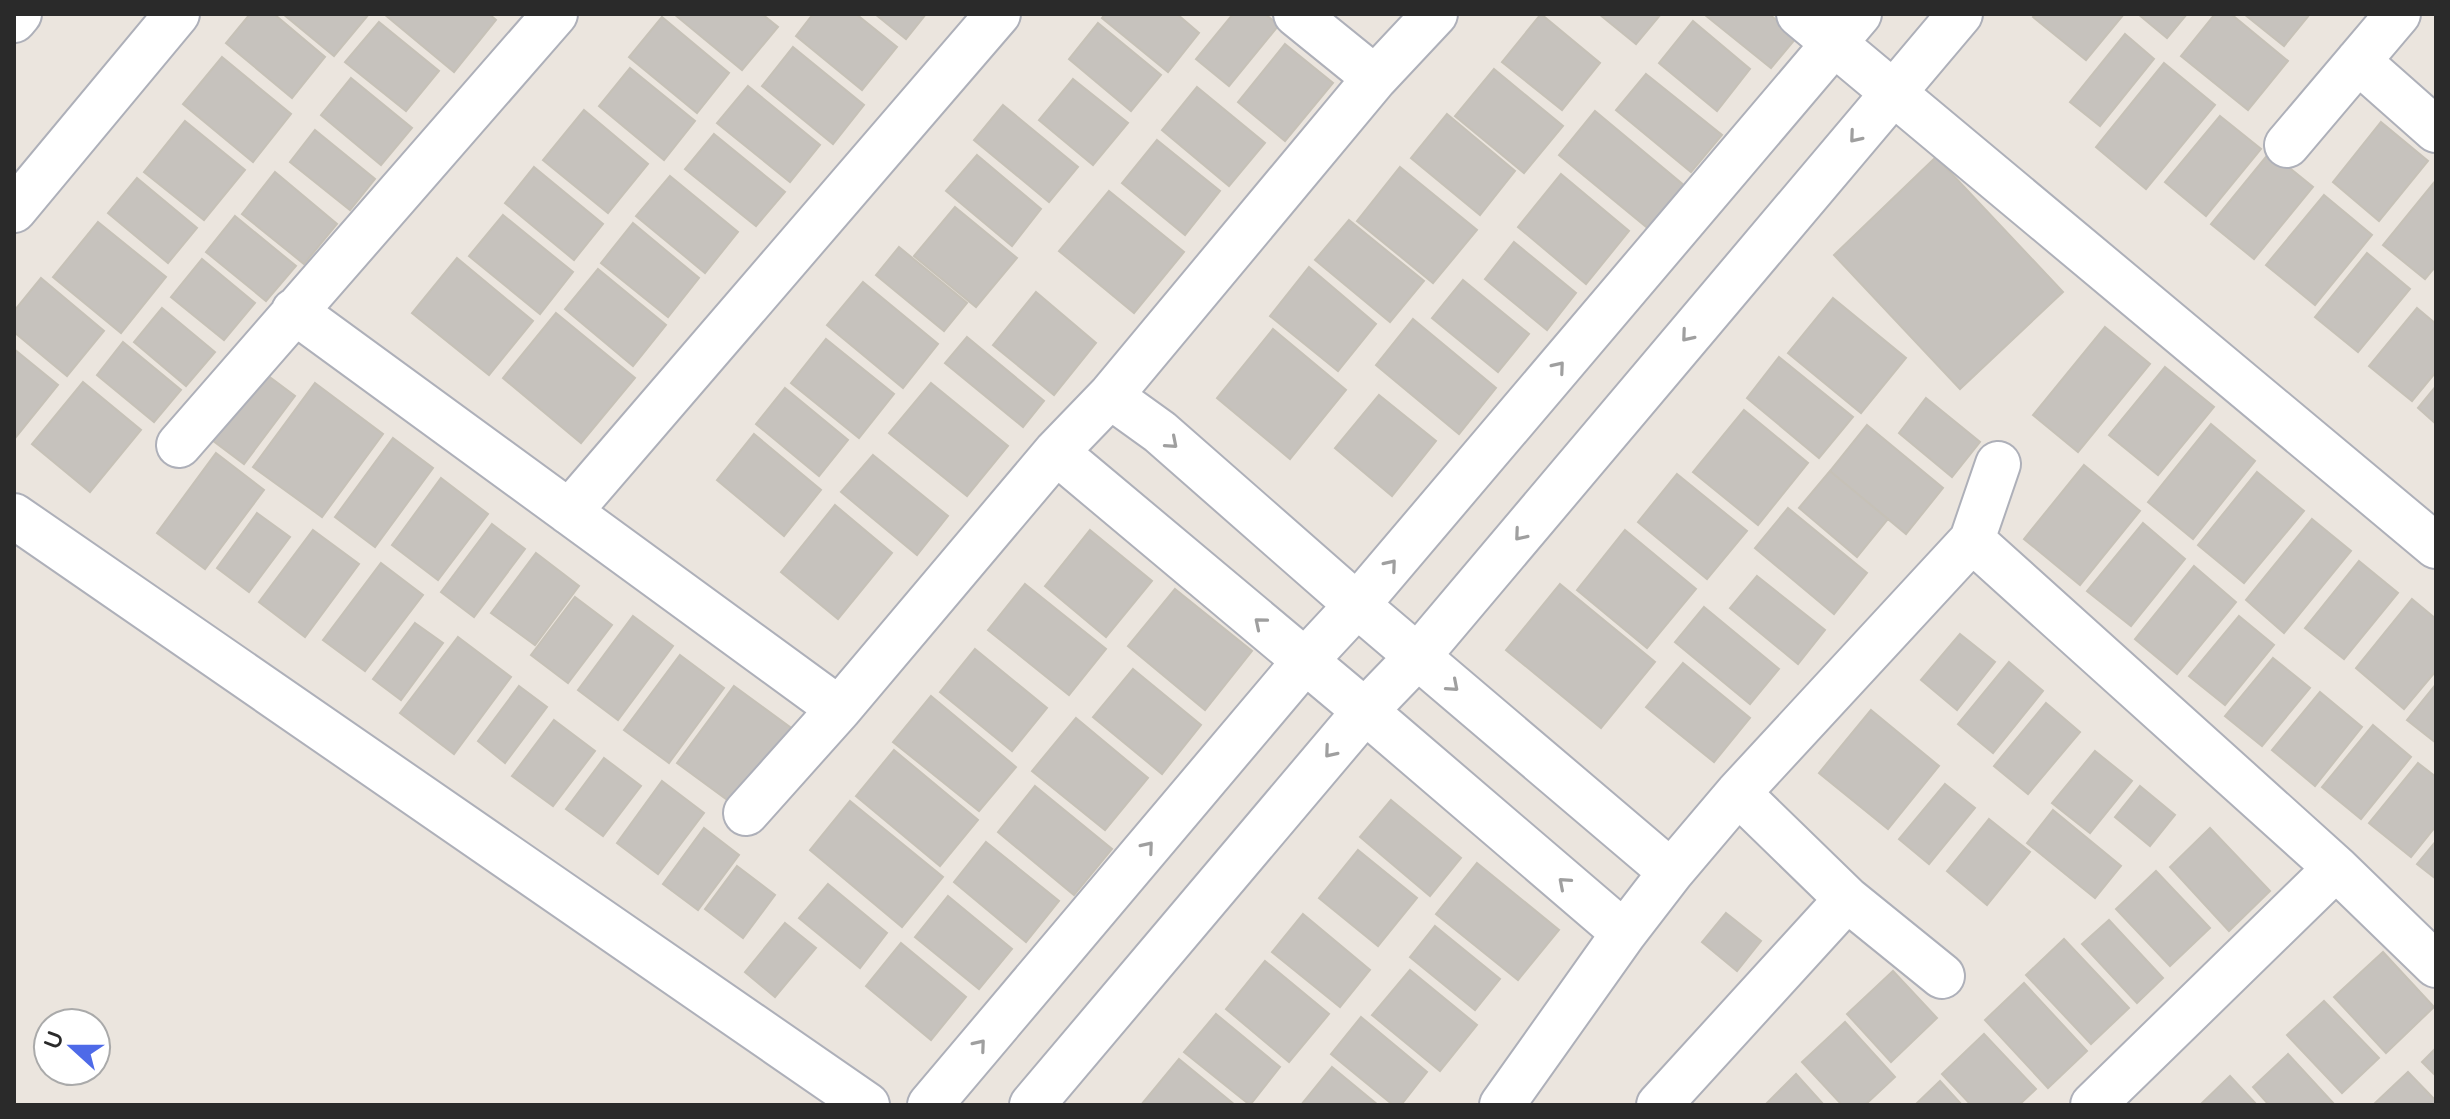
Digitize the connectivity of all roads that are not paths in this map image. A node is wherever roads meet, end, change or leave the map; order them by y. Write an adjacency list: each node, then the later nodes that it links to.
1 (19, 14): 10 (street)
2 (177, 14): 17 (street)
3 (555, 14): 18 (street)
4 (998, 14): 23 (street)
5 (1296, 14): 13 (street)
6 (1435, 14): 13 (street)
7 (1799, 14): 11 (street)
8 (1960, 14): 14 (street)
9 (2398, 14): 12 (street)
10 (14, 20)
11 (1846, 29): 14 (street); 27 (street, one-way to 11)
12 (2358, 61): 15 (street); 16 (street)
13 (1375, 78): 19 (street)
14 (1892, 94): 26 (street); 28 (street, one-way to 28)
15 (2436, 130)
16 (2287, 145)
17 (14, 210)
18 (294, 311): 20 (street); 23 (street)
19 (1110, 396): 21 (street); 27 (street, one-way to 27)
20 (179, 445)
21 (1056, 452): 29 (street, one-way to 21); 30 (street)
22 (1998, 464): 25 (street)
23 (569, 512): 30 (street)
24 (14, 516): 40 (street)
25 (1972, 540): 32 (street); 34 (street)
26 (2436, 546)
27 (1357, 605): 28 (street); 29 (street)
28 (1418, 656): 31 (street); 35 (street, one-way to 35)
29 (1305, 661): 31 (street); 41 (street, one-way to 29)
30 (839, 709): 33 (street)
31 (1365, 711): 37 (street, one-way to 31); 42 (street, one-way to 42)
32 (1738, 793): 35 (street); 36 (street)
33 (746, 813)
34 (2336, 868): 38 (street); 45 (street)
35 (1671, 872): 37 (street)
36 (1847, 899): 39 (street); 44 (street)
37 (1624, 933): 43 (street)
38 (2436, 965)
39 (1942, 976)
40 (867, 1105)
41 (930, 1105)
42 (1032, 1105)
43 (1502, 1105)
44 (1659, 1105)
45 (2093, 1105)

